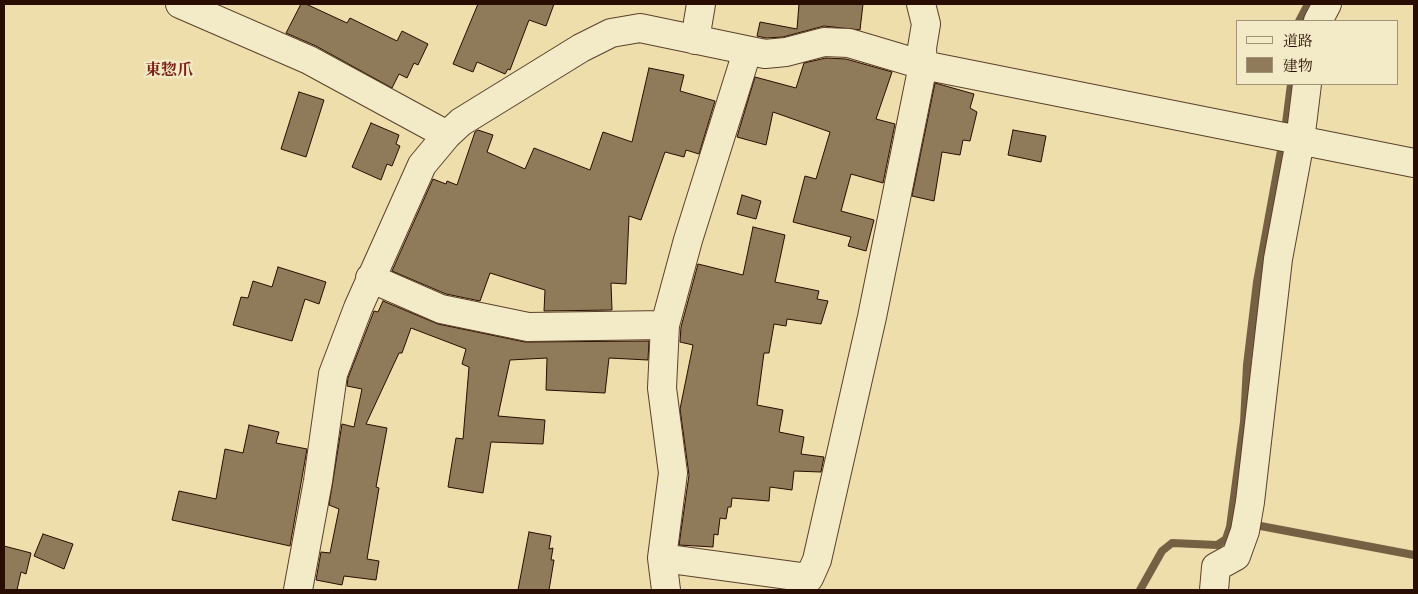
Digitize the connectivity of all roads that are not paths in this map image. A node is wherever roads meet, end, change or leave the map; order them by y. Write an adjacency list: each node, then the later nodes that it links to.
1 (180, 4): 10 (street)
2 (701, 4): 6 (street)
3 (921, 4): 8 (street)
4 (1327, 4): 5 (street)
5 (1319, 20)
6 (695, 40): 7 (street); 10 (street)
7 (747, 52): 8 (street); 14 (street)
8 (923, 65): 11 (street); 16 (street)
9 (1307, 85): 11 (street)
10 (447, 135): 13 (street)
11 (1300, 141): 12 (street); 19 (street)
12 (1414, 163)
13 (370, 278): 14 (street); 17 (street)
14 (665, 325): 15 (street)
15 (662, 558): 16 (street); 18 (street)
16 (808, 584)
17 (298, 590)
18 (666, 590)
19 (1214, 590)

